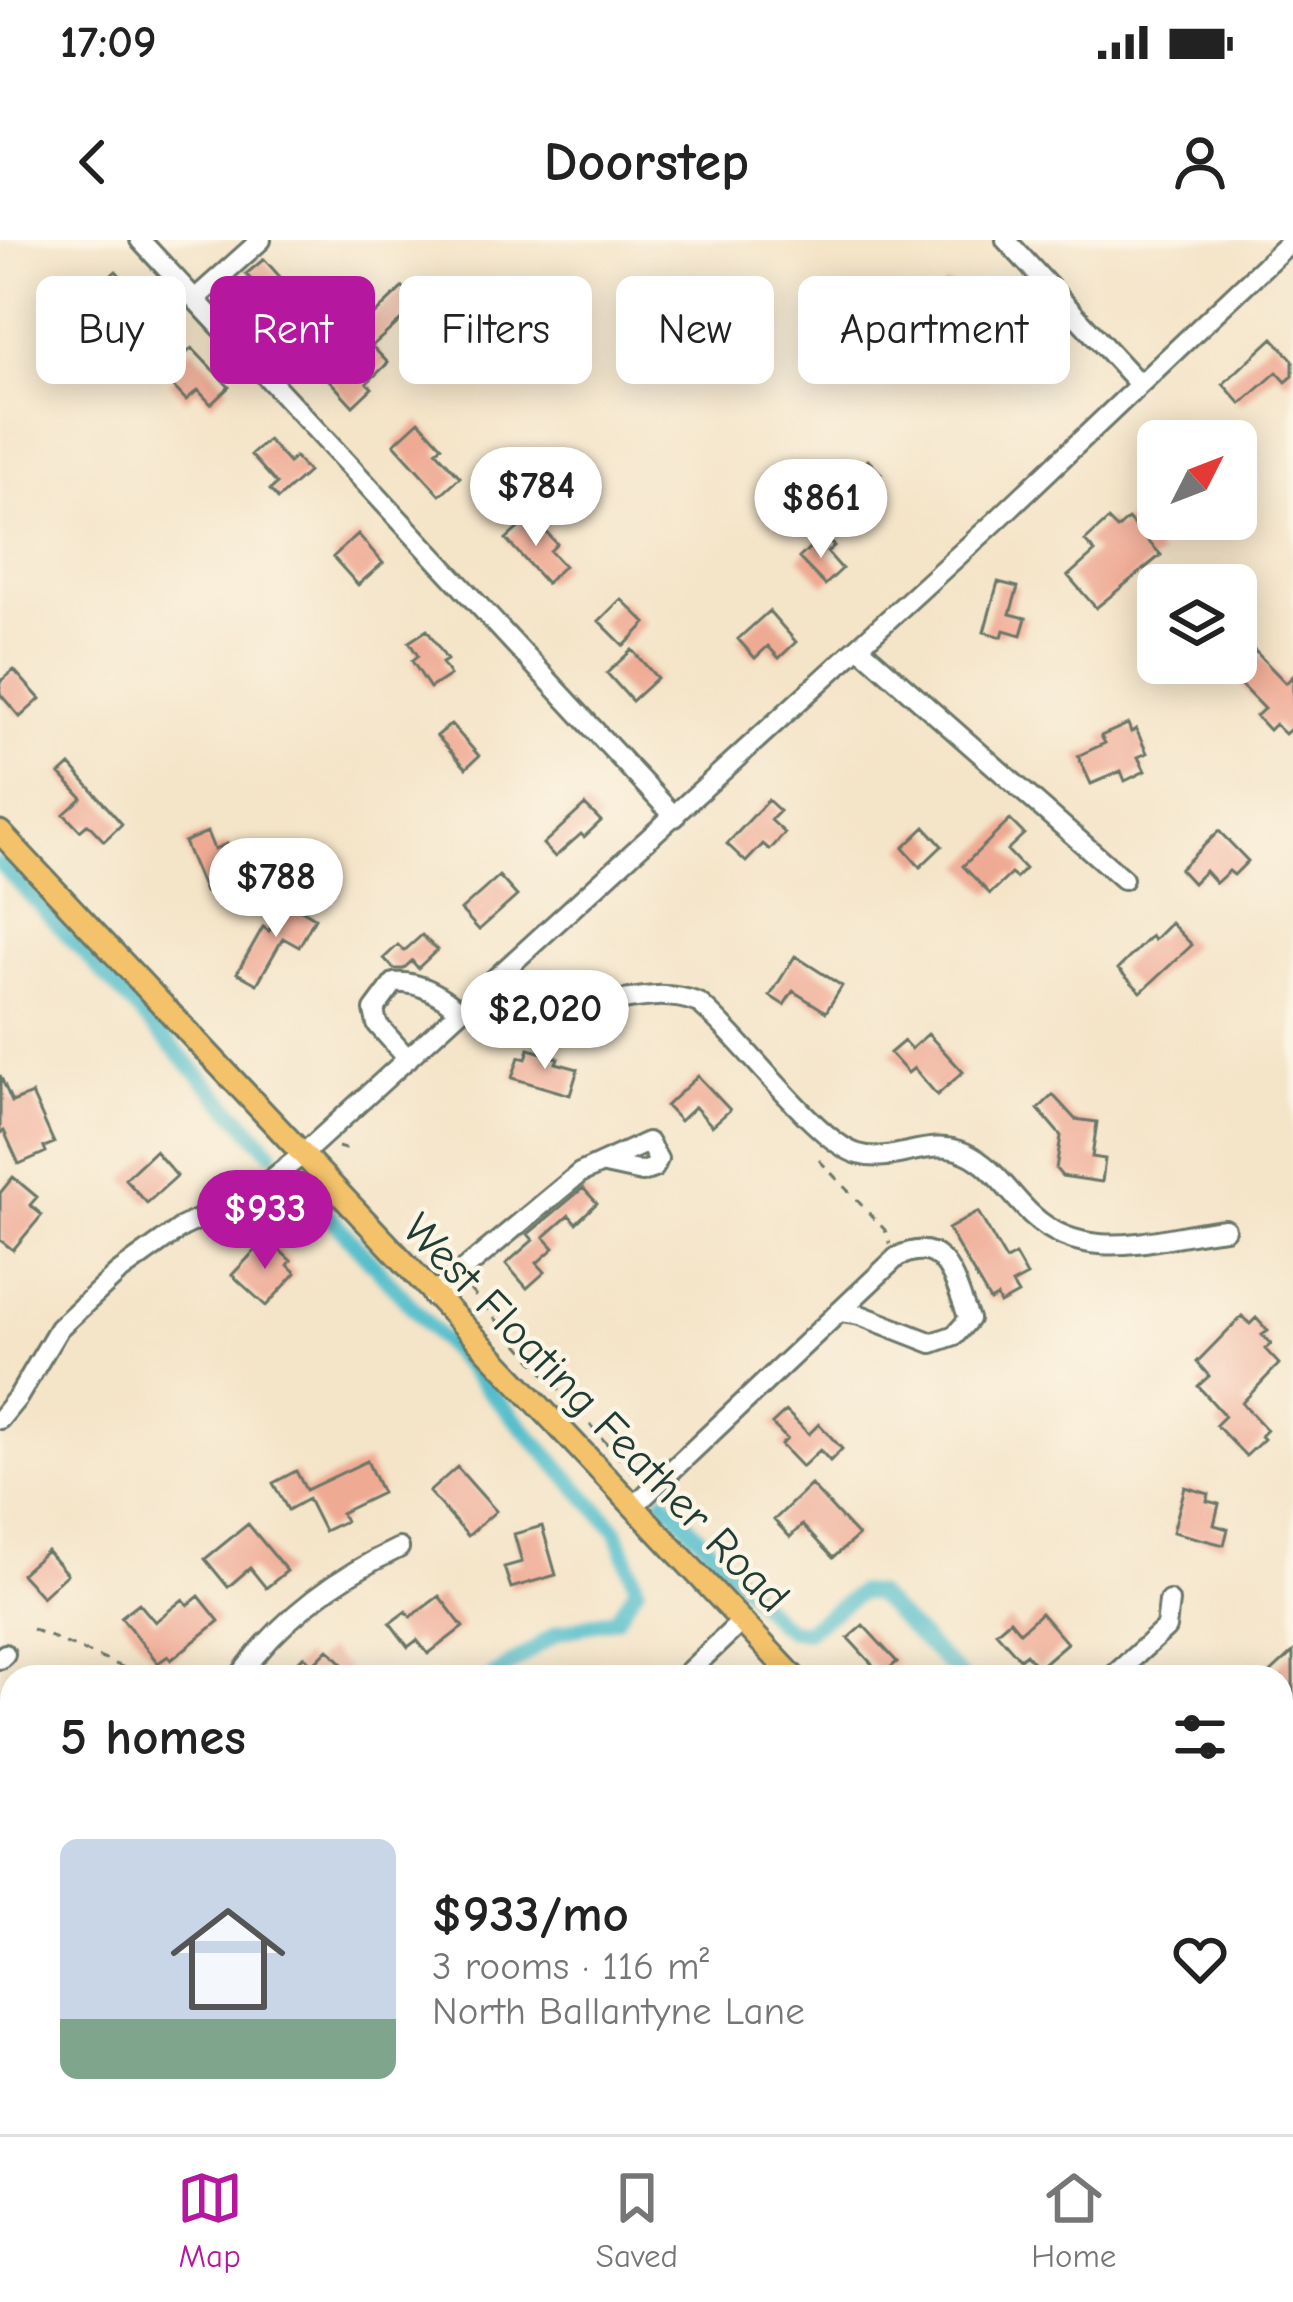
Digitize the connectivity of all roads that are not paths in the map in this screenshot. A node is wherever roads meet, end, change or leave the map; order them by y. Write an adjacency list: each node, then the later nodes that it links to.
1 (140, 240): 5 (street)
2 (261, 240): 5 (street)
3 (1006, 240): 6 (street)
4 (1292, 240): 6 (street)
5 (195, 298): 8 (street)
6 (1139, 384): 7 (street)
7 (859, 647): 8 (street); 10 (street)
8 (675, 817): 11 (street)
9 (0, 832): 14 (main road, West Floating Feather Road)
10 (1123, 879)
11 (500, 976): 12 (street); 16 (street)
12 (460, 1011): 13 (street); 13 (street)
13 (408, 1058): 14 (street)
14 (302, 1155): 17 (main road, West Floating Feather Road); 19 (street)
15 (605, 1164): 17 (street)
16 (1225, 1229)
17 (432, 1296): 20 (main road, West Floating Feather Road)
18 (841, 1312): 18 (street); 20 (street)
19 (0, 1419)
20 (633, 1507): 23 (main road, West Floating Feather Road)
21 (399, 1548): 24 (street)
22 (1169, 1601): 27 (street)
23 (742, 1621): 25 (street); 26 (main road, West Floating Feather Road)
24 (248, 1665)
25 (695, 1665)
26 (783, 1665)
27 (1125, 1665)

